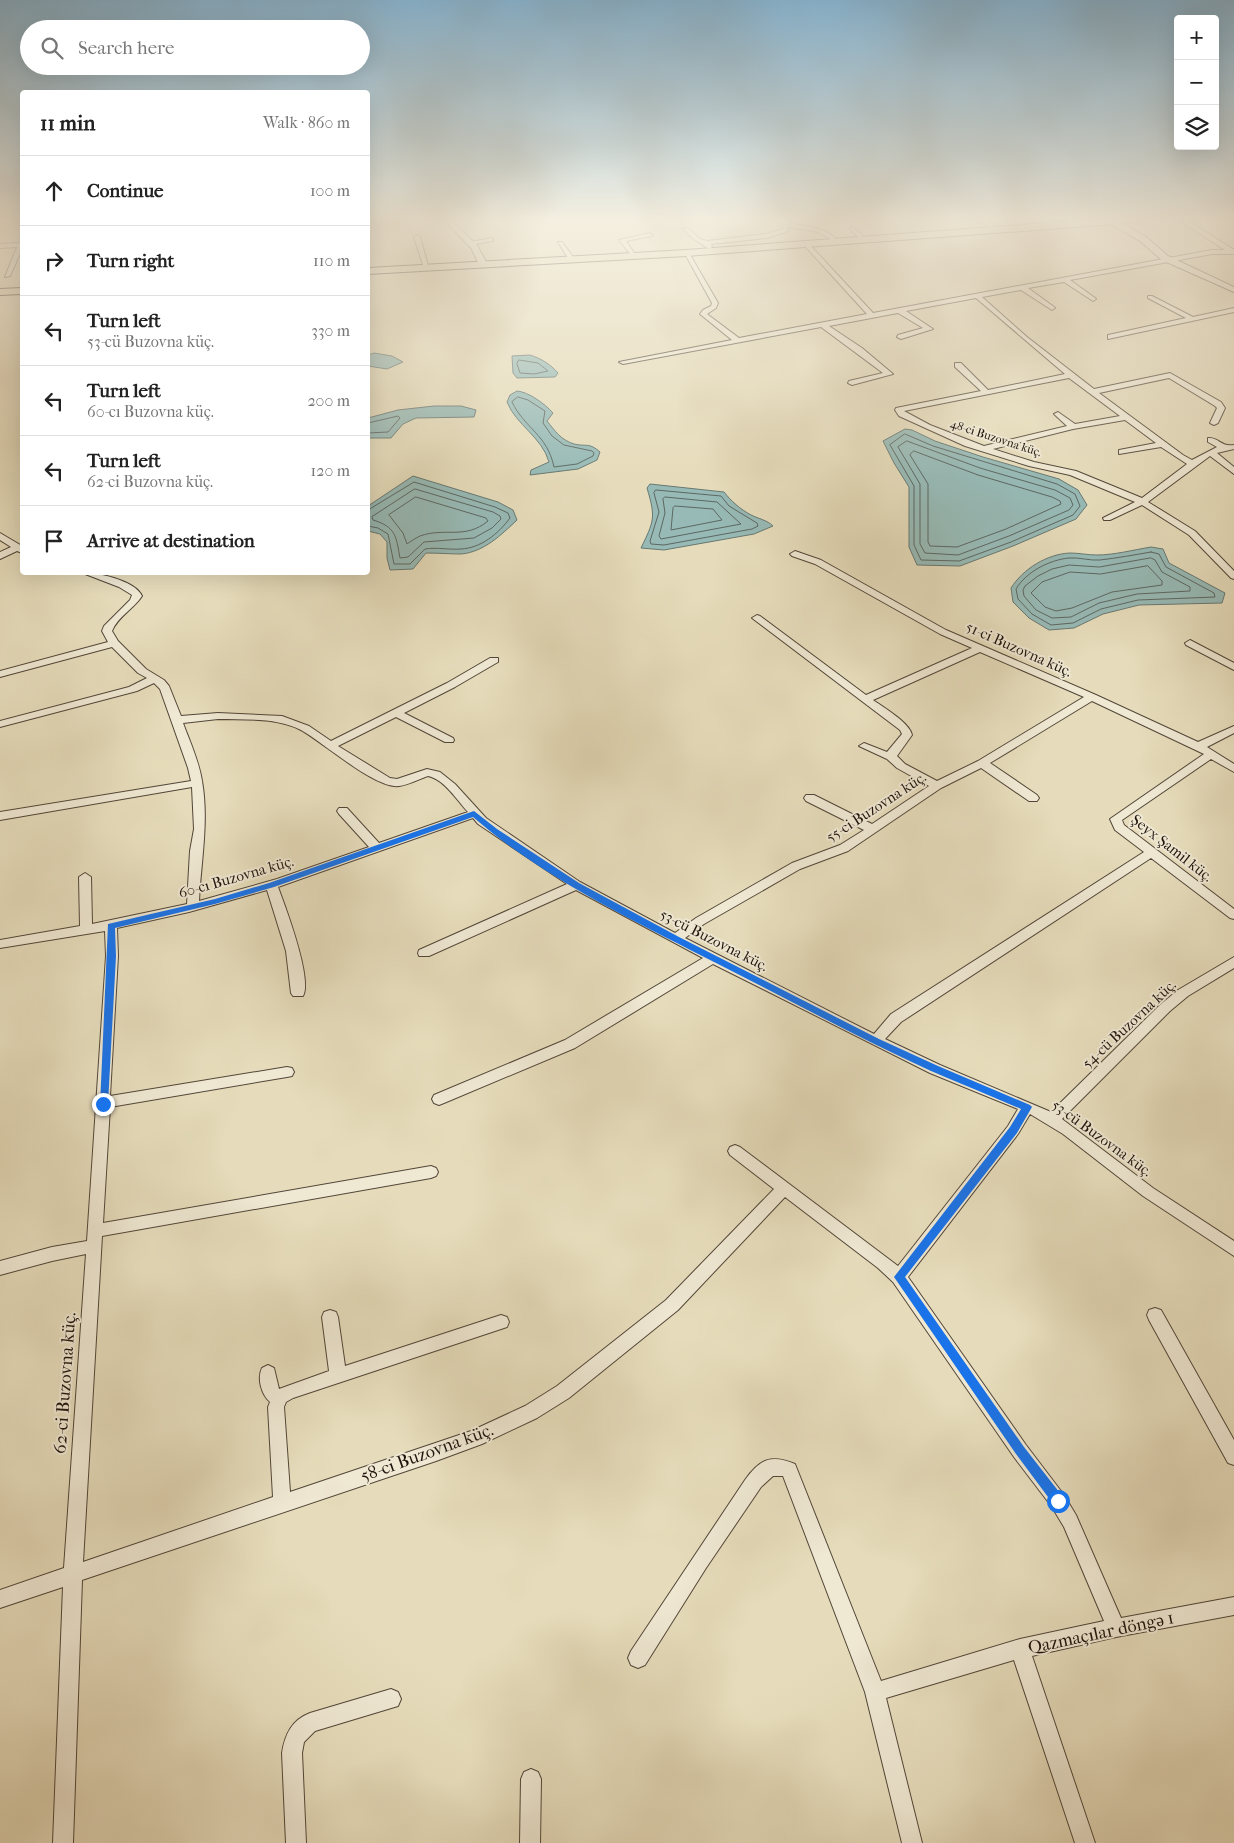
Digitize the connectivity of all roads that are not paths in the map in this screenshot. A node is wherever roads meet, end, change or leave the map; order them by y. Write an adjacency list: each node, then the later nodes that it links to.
1 (714, 305): 15 (street)
2 (862, 305): 10 (street)
3 (925, 305): 8 (street)
4 (986, 305): 18 (street)
5 (1048, 305): 7 (street)
6 (1165, 305): 11 (street)
7 (1052, 308)
8 (899, 310): 10 (street); 13 (street)
9 (1234, 310): 11 (street)
10 (871, 315): 12 (street)
11 (1192, 319): 14 (street)
12 (823, 325): 15 (street); 19 (street)
13 (901, 337)
14 (1111, 337)
15 (738, 341): 16 (street)
16 (623, 362)
17 (958, 365): 20 (street)
18 (1071, 375): 20 (street, 48-ci Buzovna küç.); 21 (street)
19 (852, 383)
20 (985, 391): 30 (street, 48-ci Buzovna küç.)
21 (1094, 392): 23 (street); 24 (street)
22 (1058, 414): 25 (street)
23 (1127, 417): 25 (street); 27 (street)
24 (1214, 423)
25 (1073, 427): 30 (street)
26 (1211, 440): 29 (street)
27 (1162, 444): 31 (street); 33 (street)
28 (1234, 446): 29 (street)
29 (1224, 448): 32 (street)
30 (983, 449): 35 (street, 48-ci Buzovna küç.)
31 (1122, 452)
32 (1211, 452): 33 (street); 34 (street)
33 (1192, 463): 35 (street)
34 (1234, 471)
35 (1143, 502): 36 (street); 42 (street, 48-ci Buzovna küç.)
36 (1107, 518)
37 (0, 536): 38 (street)
38 (20, 548): 40 (street)
39 (795, 554): 46 (street, 51-ci Buzovna küç.)
40 (0, 556)
41 (92, 575): 44 (street)
42 (1234, 576)
43 (757, 618): 52 (street)
44 (114, 643): 49 (street); 50 (street)
45 (1190, 643): 48 (street)
46 (979, 649): 51 (street, 51-ci Buzovna küç.); 52 (street)
47 (494, 660): 53 (street)
48 (1234, 667)
49 (0, 674)
50 (154, 679): 54 (street); 55 (street)
51 (1092, 697): 60 (street, 51-ci Buzovna küç.); 63 (street, 55-ci Buzovna küç.)
52 (865, 699): 62 (street)
53 (396, 713): 57 (street); 58 (street)
54 (177, 720): 58 (street, 53-cü Buzovna küç.); 65 (street)
55 (0, 724)
56 (1234, 729): 60 (street)
57 (449, 740)
58 (330, 746): 70 (street, 53-cü Buzovna küç.)
59 (864, 746): 62 (street)
60 (1197, 747): 61 (street, 51-ci Buzovna küç.)
61 (1211, 754): 64 (street, 51-ci Buzovna küç.); 74 (street, Şeyx Şamil küç.)
62 (891, 757): 66 (street)
63 (982, 762): 66 (street, 55-ci Buzovna küç.); 68 (street)
64 (1234, 768)
65 (197, 783): 71 (street); 78 (street)
66 (936, 786): 72 (street, 55-ci Buzovna küç.)
67 (810, 798): 72 (street)
68 (1033, 798)
69 (343, 811): 73 (street)
70 (474, 814): 73 (street, 60-cı Buzovna küç.); 77 (street, 53-cü Buzovna küç.)
71 (0, 816)
72 (872, 829): 82 (street, 55-ci Buzovna küç.)
73 (377, 848): 76 (street, 60-cı Buzovna küç.)
74 (1152, 852): 79 (street, Şeyx Şamil küç.); 88 (street)
75 (85, 877): 81 (street)
76 (272, 885): 78 (street, 60-cı Buzovna küç.); 87 (street)
77 (576, 885): 82 (street, 53-cü Buzovna küç.); 84 (street)
78 (193, 907): 80 (street, 60-cı Buzovna küç.)
79 (1234, 915)
80 (111, 926): 81 (street, 60-cı Buzovna küç.); 91 (street, 62-ci Buzovna küç.)
81 (86, 930): 83 (street, 60-cı Buzovna küç.)
82 (676, 939): 85 (street, 53-cü Buzovna küç.)
83 (0, 944)
84 (424, 954)
85 (713, 958): 88 (street, 53-cü Buzovna küç.); 90 (street)
86 (1234, 962): 93 (street, 54-cü Buzovna küç.)
87 (298, 994)
88 (876, 1041): 92 (street, 53-cü Buzovna küç.)
89 (287, 1072): 91 (street)
90 (439, 1099)
91 (103, 1104): 97 (street, 62-ci Buzovna küç.)
92 (1027, 1107): 93 (street, 53-cü Buzovna küç.); 100 (street)
93 (1053, 1119): 98 (street, 53-cü Buzovna küç.)
94 (735, 1151): 96 (street)
95 (432, 1172): 97 (street)
96 (784, 1188): 100 (street); 108 (street, 58-ci Buzovna küç.)
97 (94, 1238): 99 (street); 109 (street, 62-ci Buzovna küç.)
98 (1234, 1249)
99 (0, 1267)
100 (899, 1277): 112 (street)
101 (1155, 1315): 107 (street)
102 (330, 1317): 105 (street)
103 (501, 1322): 105 (street)
104 (268, 1372): 106 (street)
105 (338, 1376): 106 (street)
106 (280, 1398): 108 (street)
107 (1234, 1457)
108 (282, 1503): 109 (street, 58-ci Buzovna küç.)
109 (74, 1574): 110 (street, 58-ci Buzovna küç.); 118 (street, 62-ci Buzovna küç.)
110 (0, 1599)
111 (1234, 1606): 112 (street, Qazmaçılar döngə 1)
112 (1116, 1628): 113 (street, Qazmaçılar döngə 1)
113 (1020, 1649): 115 (street); 122 (street, Qazmaçılar döngə 1)
114 (638, 1658): 115 (street)
115 (875, 1692): 121 (street)
116 (390, 1699): 119 (street)
117 (531, 1779): 120 (street)
118 (63, 1843)
119 (296, 1843)
120 (530, 1843)
121 (912, 1843)
122 (1085, 1843)

